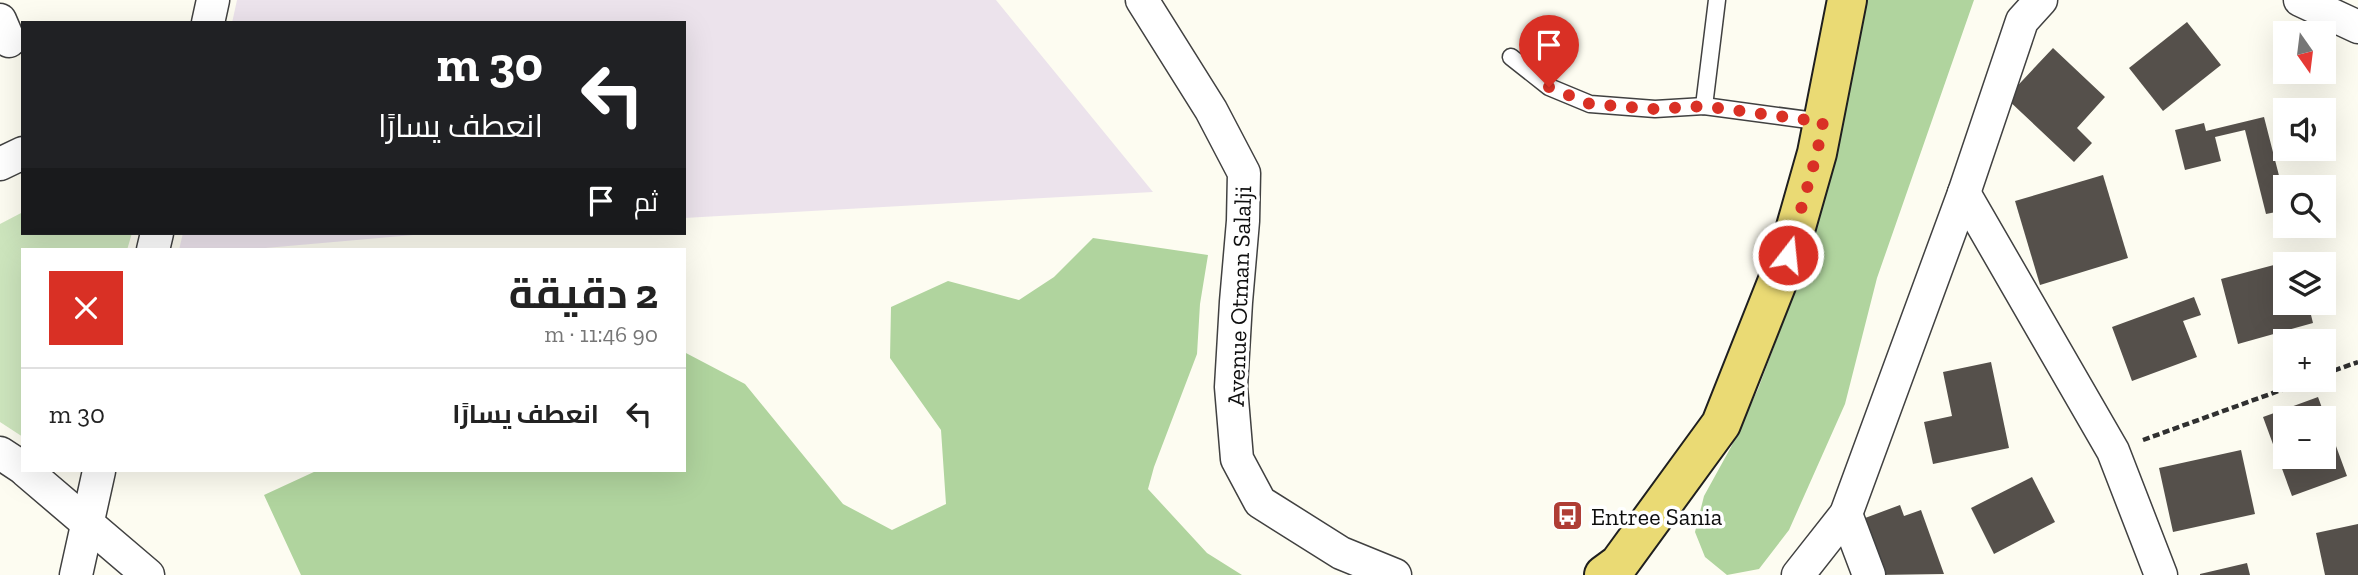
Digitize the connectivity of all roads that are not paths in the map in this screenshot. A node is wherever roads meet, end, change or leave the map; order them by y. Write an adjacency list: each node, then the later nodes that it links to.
1 (213, 0): 7 (street)
2 (1142, 0): 23 (street, Avenue Otman Salalji)
3 (1717, 0): 10 (lane)
4 (1847, 0): 11 (main road)
5 (2041, 0): 14 (street)
6 (2300, 0): 8 (street)
7 (208, 21)
8 (2358, 27)
9 (1511, 57): 10 (lane)
10 (1704, 106): 11 (lane)
11 (1823, 122): 24 (main road)
12 (21, 154): 13 (street)
13 (0, 164)
14 (1964, 193): 19 (street); 27 (street)
15 (0, 453): 16 (street)
16 (21, 467)
17 (27, 472): 20 (street)
18 (99, 472): 20 (street)
19 (1846, 514): 25 (street); 26 (street)
20 (86, 523): 21 (street); 22 (street)
21 (76, 575)
22 (148, 575)
23 (1395, 575)
24 (1604, 575)
25 (1798, 575)
26 (1869, 575)
27 (2161, 575)

